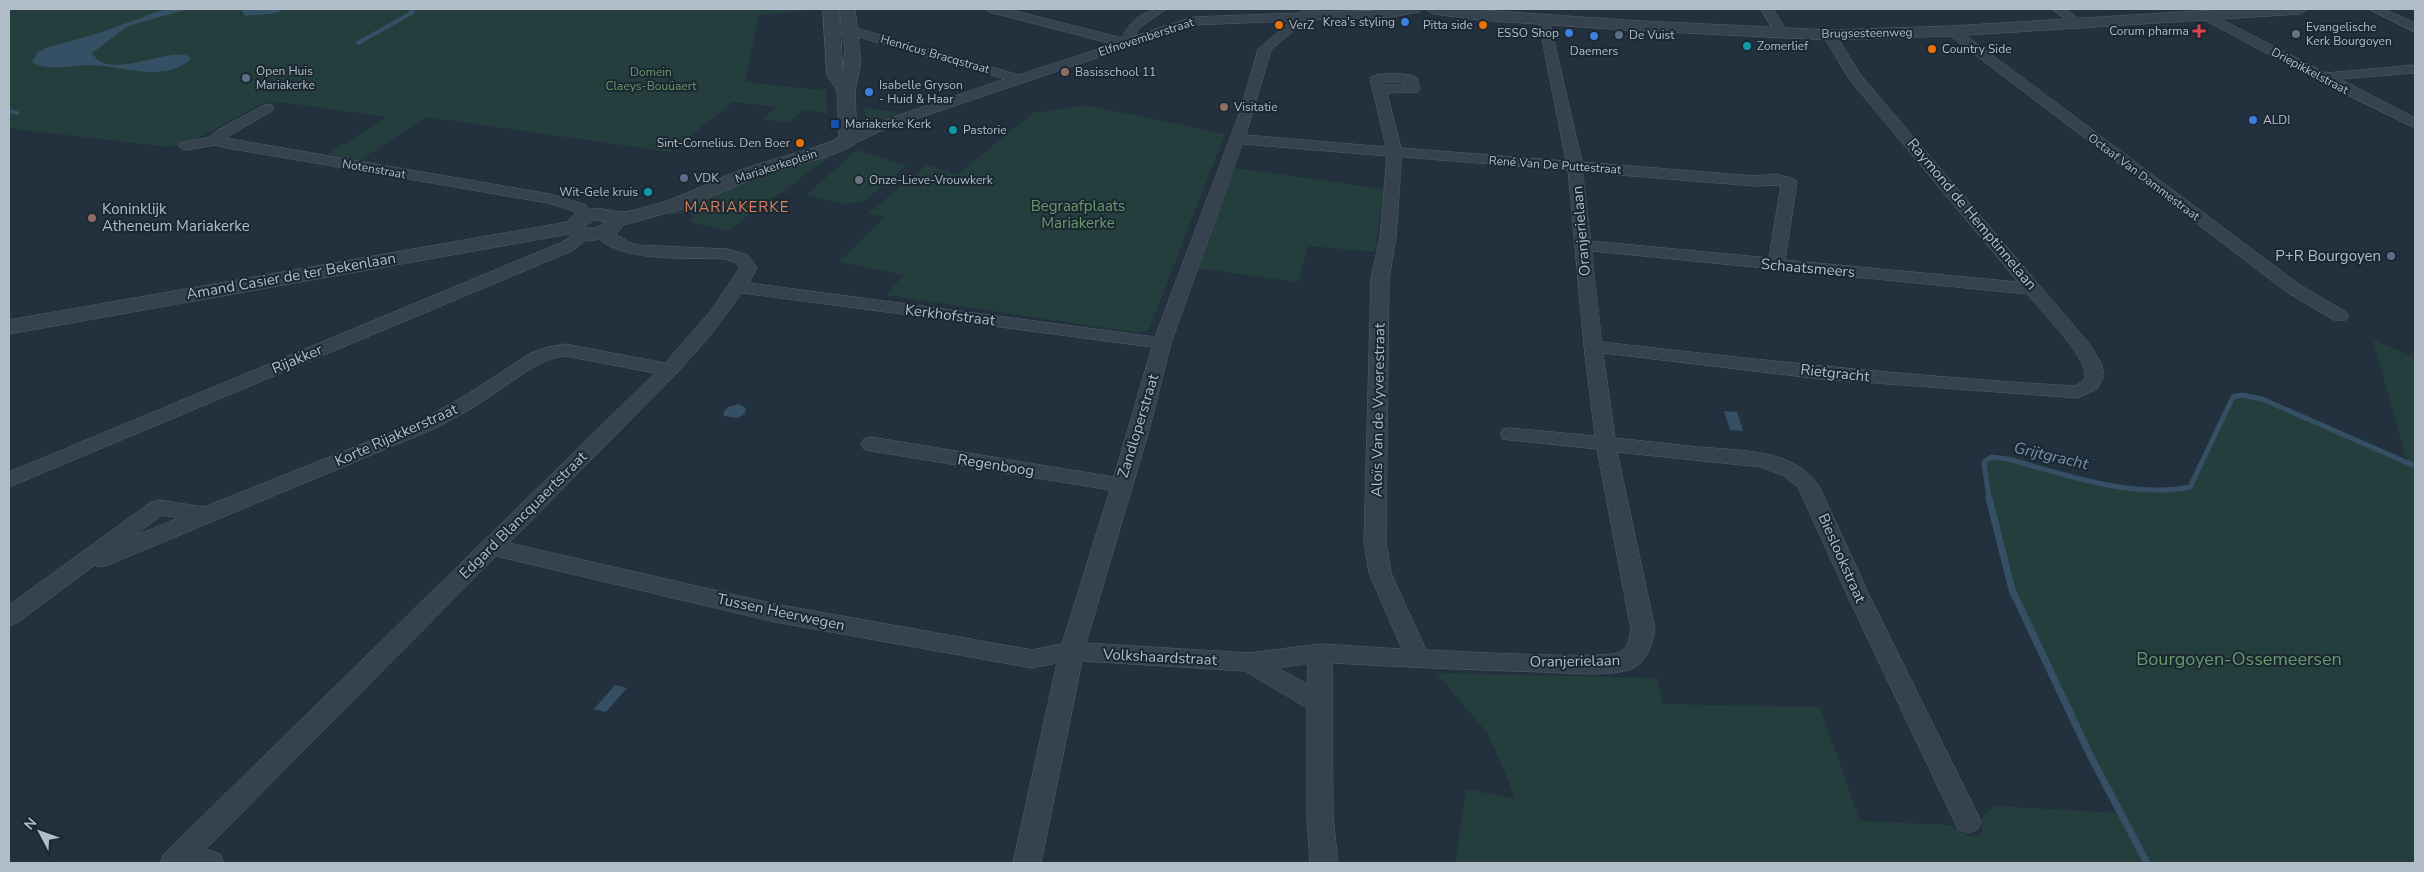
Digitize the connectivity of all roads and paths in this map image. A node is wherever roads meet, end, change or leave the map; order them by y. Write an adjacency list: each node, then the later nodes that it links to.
1 (993, 9): 19 (street)
2 (1160, 9): 19 (street)
3 (1415, 9): 10 (street, Elfnovemberstraat)
4 (1434, 9): 12 (street, Brugsesteenweg)
5 (1767, 9): 17 (street)
6 (2058, 9): 13 (street)
7 (2300, 9): 11 (street, Brugsesteenweg)
8 (2376, 9): 14 (street)
9 (841, 12): 15 (street); 24 (street)
10 (1309, 12): 19 (street, Elfnovemberstraat); 29 (street, Zandloperstraat)
11 (2201, 13): 13 (street, Brugsesteenweg); 21 (street, Driepikkelstraat)
12 (1544, 18): 17 (street, Brugsesteenweg); 33 (street, Oranjerielaan)
13 (2078, 23): 16 (street, Brugsesteenweg)
14 (2415, 28)
15 (850, 29): 22 (street, Henricus Bracqstraat); 24 (street)
16 (1952, 31): 18 (street, Brugsesteenweg); 39 (street, Octaaf Van Dammestraat)
17 (1782, 33): 18 (street, Brugsesteenweg)
18 (1829, 35): 38 (street, Raymond de Hemptinnelaan)
19 (1126, 43): 22 (street, Elfnovemberstraat)
20 (2415, 69): 21 (street)
21 (2321, 76): 26 (street, Driepikkelstraat)
22 (1019, 79): 27 (street, Elfnovemberstraat)
23 (1379, 89): 32 (street, Aloïs Van de Vyverestraat)
24 (846, 91): 30 (street)
25 (267, 108): 28 (street)
26 (2415, 124)
27 (878, 127): 30 (street, Mariakerkeplein)
28 (218, 140): 31 (street); 34 (street, Notenstraat)
29 (1236, 140): 32 (street, René Van De Puttestraat); 41 (street, Zandloperstraat)
30 (848, 141): 34 (street, Mariakerkeplein)
31 (186, 146)
32 (1395, 154): 33 (street, René Van De Puttestraat); 54 (street, Aloïs Van de Vyverestraat)
33 (1575, 166): 35 (street, Oranjerielaan); 36 (street, René Van De Puttestraat)
34 (592, 227): 37 (street, Edgard Blancquaertstraat); 40 (street, Amand Casier de ter Bekenlaan); 48 (street, Rijakker)
35 (1582, 245): 36 (street, Schaatsmeers); 42 (street, Oranjerielaan)
36 (1776, 265): 38 (street, Schaatsmeers)
37 (738, 287): 41 (street, Kerkhofstraat); 43 (street, Edgard Blancquaertstraat)
38 (2034, 289): 44 (street, Raymond de Hemptinnelaan)
39 (2340, 316)
40 (9, 327)
41 (1162, 343): 49 (street, Zandloperstraat)
42 (1592, 346): 44 (street, Rietgracht); 47 (street, Oranjerielaan)
43 (669, 370): 50 (street, Edgard Blancquaertstraat); 51 (street, Korte Rijakkerstraat)
44 (2078, 392)
45 (1510, 434): 47 (street)
46 (871, 444): 49 (street, Regenboog)
47 (1606, 446): 54 (street, Oranjerielaan); 57 (street, Bieslookstraat)
48 (9, 480)
49 (1120, 485): 52 (street, Zandloperstraat)
50 (491, 547): 52 (street, Tussen Heerwegen); 58 (street, Edgard Blancquaertstraat)
51 (9, 617)
52 (1072, 651): 55 (street, Volkshaardstraat); 60 (street, Zandloperstraat)
53 (1320, 653): 54 (street, Volkshaardstraat); 55 (street, Volkshaardstraat); 56 (street)
54 (1418, 659)
55 (1249, 662): 56 (street, Volkshaardstraat)
56 (1319, 703): 61 (street)
57 (1968, 821)
58 (179, 859): 59 (street)
59 (210, 863)
60 (1027, 863)
61 (1324, 863)

